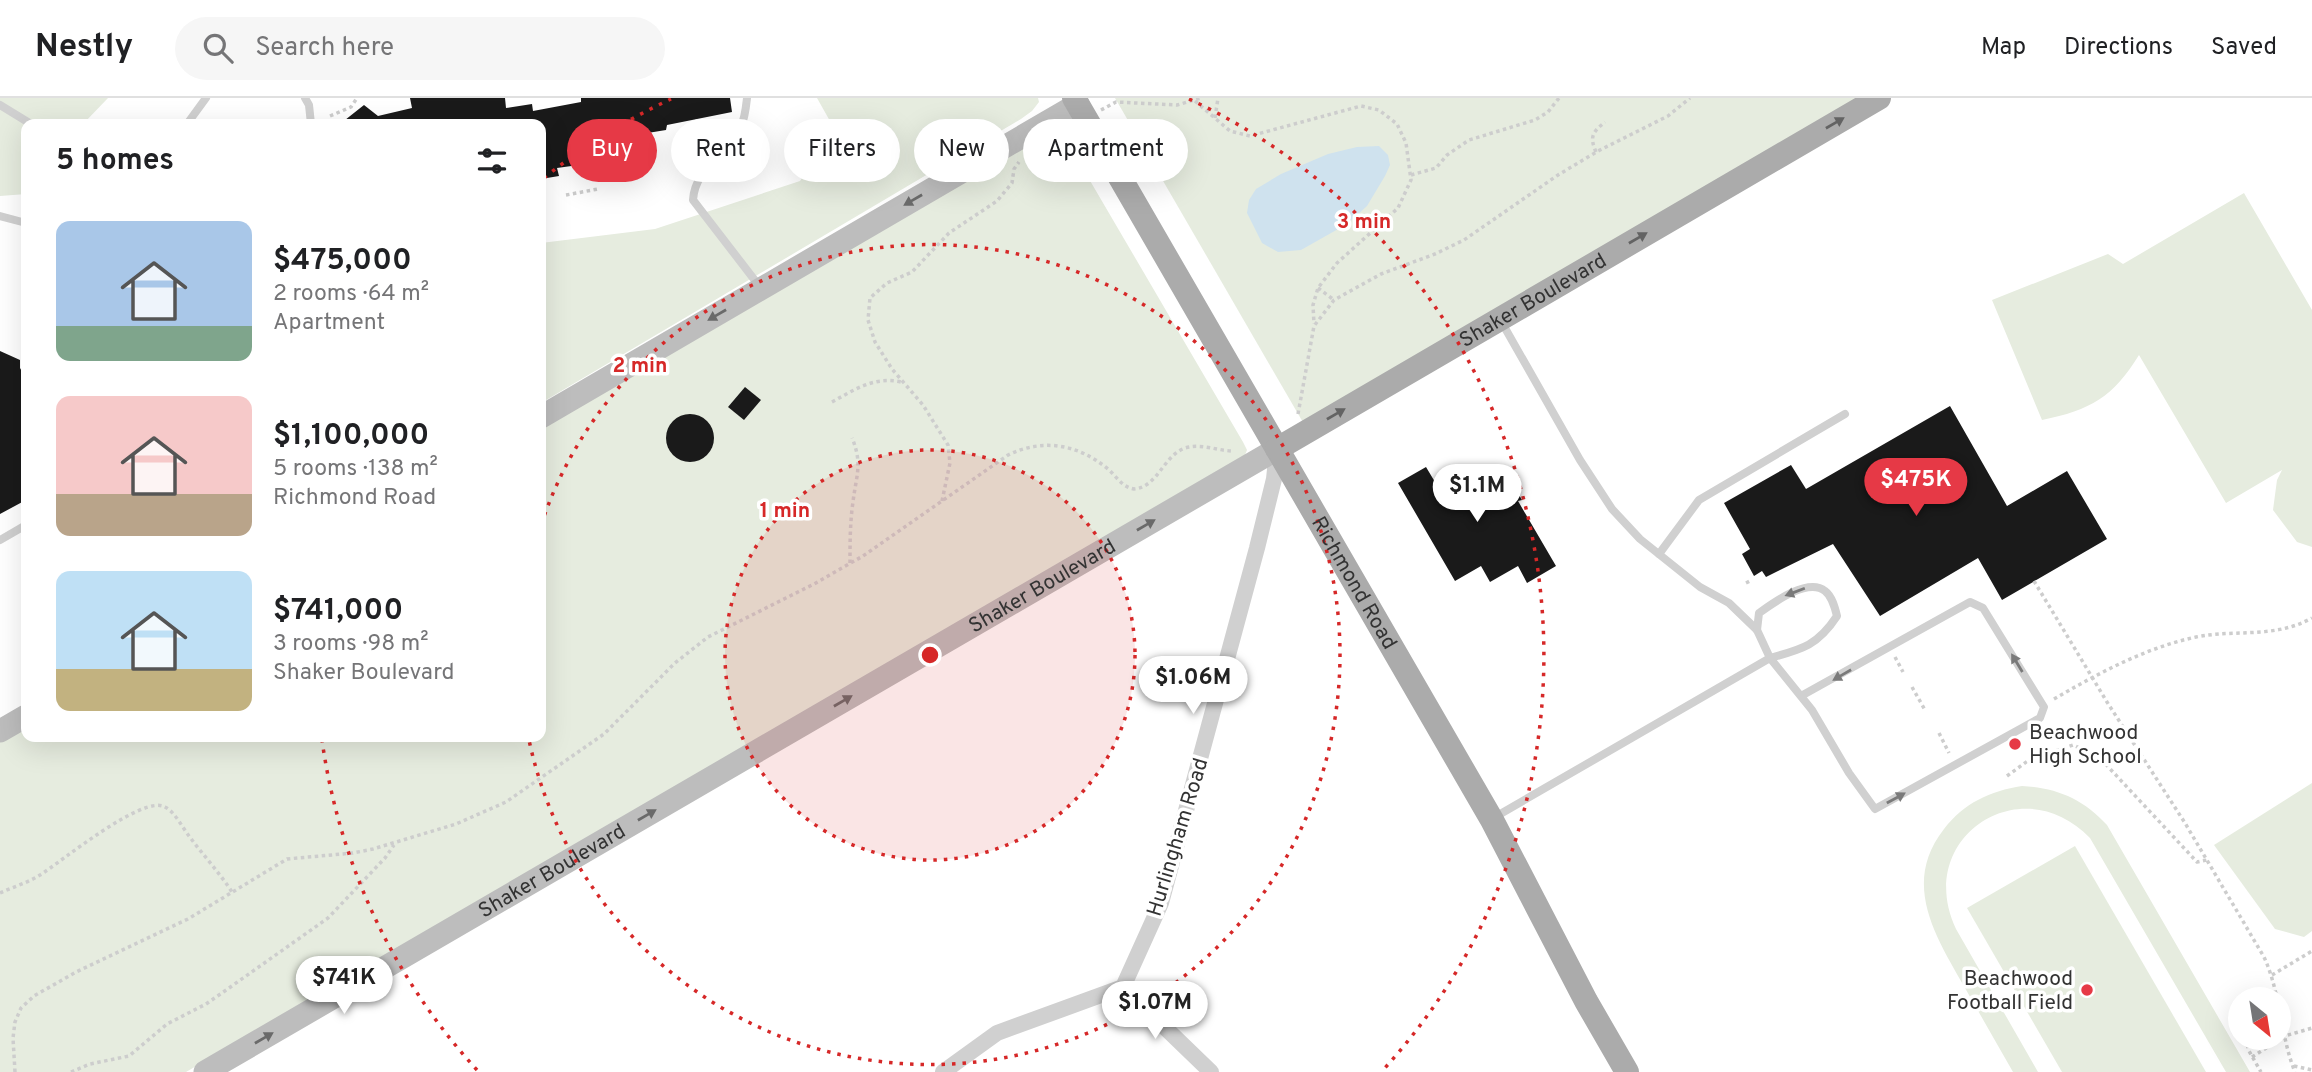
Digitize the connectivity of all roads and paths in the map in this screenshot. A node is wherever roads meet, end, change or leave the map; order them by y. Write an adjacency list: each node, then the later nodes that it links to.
1 (206, 98): 16 (lane)
2 (305, 98): 17 (lane)
3 (356, 98): 13 (path)
4 (747, 98): 27 (lane)
5 (1201, 98): 11 (path)
6 (1218, 98): 14 (path)
7 (1559, 98): 21 (path)
8 (1690, 98): 19 (path)
9 (1879, 98): 29 (main road, Shaker Boulevard, one-way to 9)
10 (1086, 101): 11 (path); 27 (main road, one-way to 27); 38 (main road, Richmond Road)
11 (1195, 101): 14 (path)
12 (0, 105): 15 (lane)
13 (330, 116)
14 (1214, 118): 21 (path)
15 (23, 119)
16 (191, 119)
17 (310, 119)
18 (1605, 122): 19 (path)
19 (1596, 152): 28 (path)
20 (1023, 155): 31 (path)
21 (1410, 175): 26 (path)
22 (598, 189): 23 (path)
23 (566, 195)
24 (0, 216): 25 (lane)
25 (21, 222)
26 (1318, 288): 28 (path); 30 (path)
27 (762, 289): 33 (main road, one-way to 33)
28 (1334, 300): 30 (path)
29 (1499, 319): 38 (main road, Shaker Boulevard, one-way to 29); 42 (lane)
30 (1314, 326): 35 (path)
31 (903, 383): 32 (path); 39 (path)
32 (832, 402)
33 (546, 414)
34 (1845, 414): 42 (lane)
35 (1291, 419)
36 (852, 438): 43 (path)
37 (1237, 449): 39 (path)
38 (1277, 449): 62 (main road, Richmond Road); 69 (street, Hurlingham Road); 81 (main road, Shaker Boulevard, one-way to 38)
39 (942, 501): 43 (path)
40 (21, 528): 41 (lane)
41 (0, 540)
42 (1659, 554): 48 (lane)
43 (849, 565): 63 (path)
44 (1752, 580): 46 (path)
45 (2034, 581): 52 (path)
46 (1745, 583)
47 (2312, 618): 52 (path)
48 (1757, 630): 50 (lane); 50 (lane, one-way to 48)
49 (1894, 655): 51 (path)
50 (1770, 658): 54 (lane); 62 (lane)
51 (1903, 671)
52 (2092, 677): 55 (path); 64 (path)
53 (1912, 687): 56 (path)
54 (1801, 696): 54 (lane, one-way to 54)
55 (2053, 699)
56 (1925, 710)
57 (21, 719): 58 (main road)
58 (0, 732)
59 (1938, 733): 60 (path)
60 (1949, 753)
61 (2007, 776): 64 (path)
62 (1492, 820): 84 (main road, Richmond Road)
63 (395, 843): 65 (path); 80 (path)
64 (2207, 860): 68 (path)
65 (232, 892): 66 (path); 79 (path)
66 (0, 893)
67 (2312, 951): 68 (path)
68 (2272, 975): 70 (path)
69 (1123, 987): 82 (street); 83 (street)
70 (2275, 987)
71 (2312, 1028): 72 (path)
72 (2291, 1034)
73 (2249, 1050): 76 (path)
74 (2263, 1050): 76 (path)
75 (2288, 1050): 77 (path)
76 (2252, 1057): 85 (path)
77 (2292, 1065): 78 (path); 86 (path)
78 (2312, 1070)
79 (15, 1072)
80 (71, 1072)
81 (205, 1072)
82 (943, 1072)
83 (1211, 1072)
84 (1628, 1072)
85 (2261, 1072)
86 (2295, 1072)

